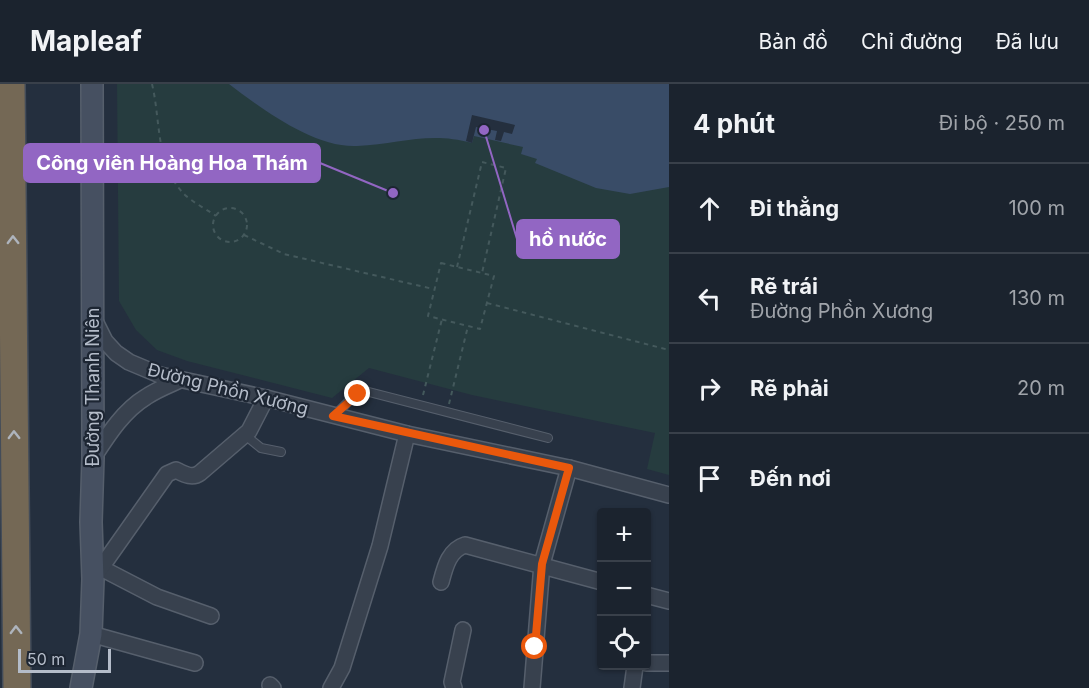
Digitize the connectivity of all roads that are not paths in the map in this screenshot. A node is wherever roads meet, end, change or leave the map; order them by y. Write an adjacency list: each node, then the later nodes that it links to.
1 (11, 84): 27 (highway, one-way to 1)
2 (92, 84): 3 (street, Đường Thanh Niên)
3 (91, 314): 4 (street, Đường Phồn Xương); 11 (street, Đường Thanh Niên)
4 (180, 380): 5 (street, Đường Phồn Xương); 11 (street)
5 (266, 398): 6 (street, Đường Phồn Xương); 8 (street)
6 (333, 416): 7 (street, Đường Phồn Xương); 9 (lane)
7 (407, 434): 12 (street, Đường Phồn Xương); 29 (street)
8 (245, 435): 10 (lane); 15 (street)
9 (548, 438)
10 (280, 452)
11 (93, 458): 15 (street, Đường Thanh Niên)
12 (569, 468): 13 (street, Đường Phồn Xương); 14 (street)
13 (669, 495)
14 (542, 564): 16 (street); 17 (street); 31 (street)
15 (97, 573): 20 (street); 22 (street, Đường Thanh Niên)
16 (597, 580)
17 (441, 582)
18 (651, 596): 19 (street)
19 (669, 601)
20 (210, 616)
21 (463, 630): 30 (street)
22 (91, 634): 23 (street); 28 (street, Đường Thanh Niên)
23 (195, 663)
24 (651, 663): 25 (street)
25 (669, 663)
26 (634, 670): 32 (street)
27 (17, 688)
28 (81, 688)
29 (331, 688)
30 (454, 688)
31 (532, 688)
32 (632, 688)

